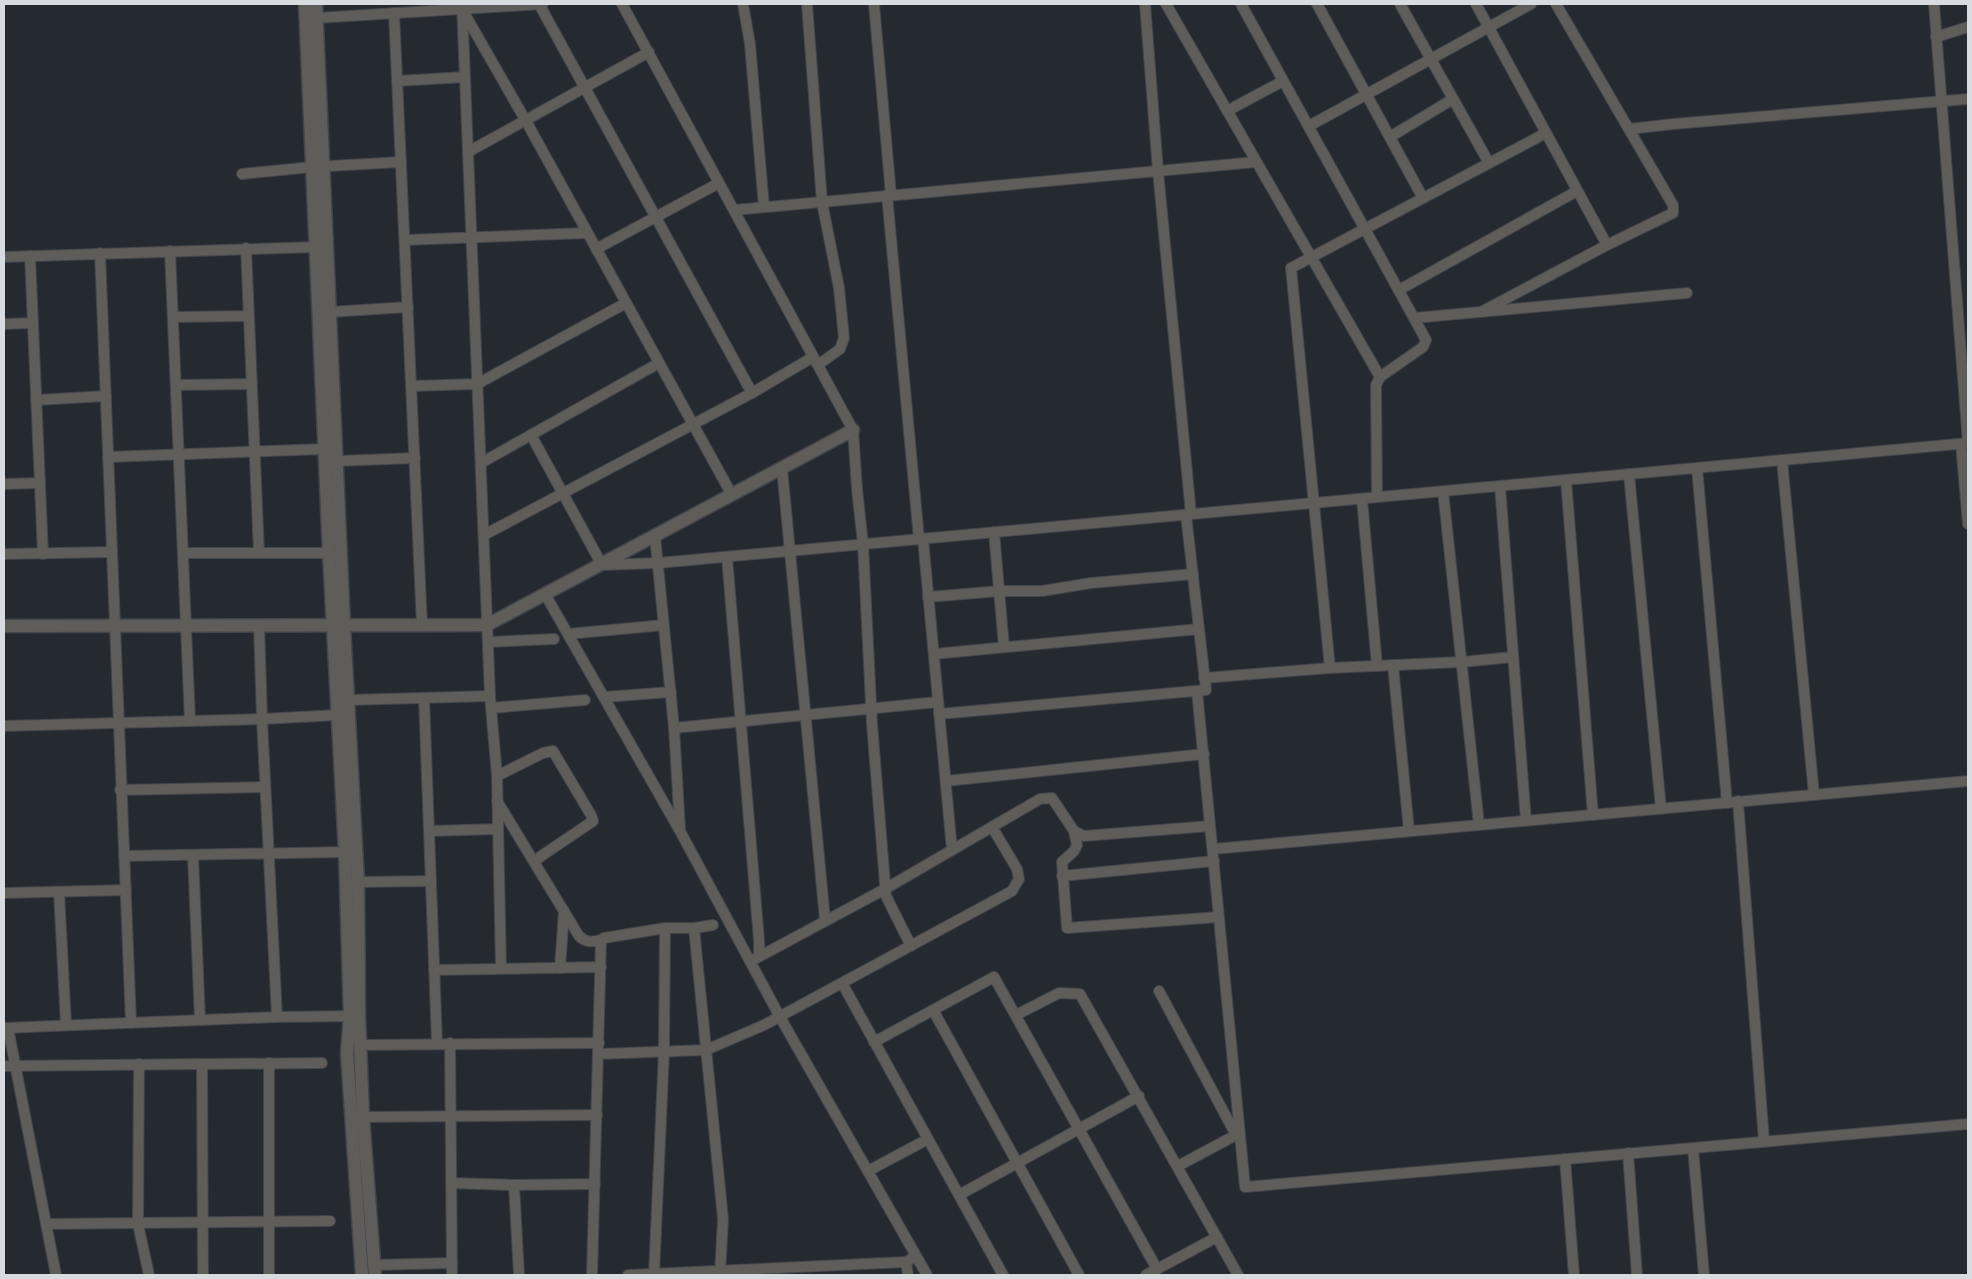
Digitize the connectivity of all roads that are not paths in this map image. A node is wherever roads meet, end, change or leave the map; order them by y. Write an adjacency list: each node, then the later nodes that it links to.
1 (305, 4): 43 (street)
2 (316, 4): 19 (street)
3 (541, 4): 17 (street); 28 (street)
4 (622, 4): 23 (street)
5 (743, 4): 51 (street)
6 (806, 4): 50 (street)
7 (874, 4): 48 (street)
8 (1145, 4): 44 (street)
9 (1166, 4): 33 (street)
10 (1241, 4): 27 (street)
11 (1317, 4): 29 (street)
12 (1400, 4): 24 (street)
13 (1476, 4): 20 (street)
14 (1531, 4): 20 (street)
15 (1556, 4): 36 (street)
16 (1934, 4): 22 (street)
17 (462, 7): 18 (street); 25 (street); 34 (street)
18 (394, 13): 19 (street); 26 (street)
19 (316, 18): 43 (street)
20 (1488, 27): 24 (street); 37 (street)
21 (1968, 27): 22 (street)
22 (1936, 38): 32 (street)
23 (648, 52): 28 (street); 46 (street)
24 (1431, 59): 29 (street); 30 (street)
25 (465, 77): 26 (street); 39 (street)
26 (397, 81): 40 (street)
27 (1283, 81): 33 (street); 35 (street)
28 (585, 88): 34 (street); 53 (street)
29 (1367, 95): 35 (street); 38 (street)
30 (1453, 99): 38 (street); 42 (street)
31 (1968, 100): 32 (street)
32 (1941, 102): 36 (street); 91 (street)
33 (1227, 111): 41 (street)
34 (526, 121): 39 (street); 55 (street)
35 (1308, 126): 54 (street)
36 (1630, 130): 58 (street)
37 (1546, 133): 42 (street); 47 (street)
38 (1390, 137): 49 (street)
39 (468, 152): 56 (street)
40 (401, 162): 43 (street); 57 (street)
41 (1256, 162): 44 (street); 66 (street)
42 (1488, 163): 49 (street)
43 (318, 167): 45 (street); 59 (street); 71 (street)
44 (1158, 171): 48 (street); 113 (street)
45 (242, 174)
46 (719, 183): 52 (street); 53 (street)
47 (1577, 191): 58 (street); 67 (street)
48 (889, 195): 50 (street); 118 (street)
49 (1423, 198): 54 (street)
50 (822, 202): 51 (street); 78 (street)
51 (764, 207): 52 (street)
52 (734, 210): 78 (street)
53 (656, 217): 61 (street); 85 (street)
54 (1365, 229): 66 (street); 67 (street)
55 (587, 233): 56 (street); 61 (street)
56 (471, 236): 57 (street); 82 (street)
57 (405, 240): 70 (street)
58 (1607, 245): 72 (street)
59 (316, 246): 60 (street); 92 (street)
60 (246, 248): 62 (street); 73 (street)
61 (596, 248): 69 (street)
62 (170, 251): 63 (street); 74 (street)
63 (100, 253): 65 (street); 86 (street)
64 (4, 256): 65 (street)
65 (30, 256): 76 (street)
66 (1310, 258): 80 (street); 112 (street)
67 (1399, 290): 75 (street)
68 (1687, 293): 72 (street)
69 (626, 303): 79 (street); 82 (street)
70 (408, 307): 71 (street); 84 (street)
71 (330, 312): 98 (street)
72 (1481, 312): 75 (street)
73 (249, 316): 74 (street); 81 (street)
74 (173, 317): 83 (street)
75 (1414, 318): 80 (street)
76 (33, 323): 77 (street); 87 (street)
77 (4, 324)
78 (816, 361): 85 (street); 89 (street)
79 (659, 364): 88 (street); 90 (street)
80 (1380, 377): 111 (street)
81 (252, 384): 83 (street); 93 (street)
82 (477, 384): 84 (street); 99 (street)
83 (176, 385): 94 (street)
84 (411, 386): 96 (street)
85 (752, 393): 88 (street)
86 (106, 396): 87 (street); 95 (street)
87 (36, 400): 104 (street)
88 (693, 425): 108 (street); 109 (street)
89 (853, 430): 100 (street); 119 (street)
90 (532, 435): 99 (street); 108 (street)
91 (1965, 443): 97 (street); 114 (street)
92 (325, 449): 93 (street); 124 (street)
93 (255, 451): 94 (street); 123 (street)
94 (178, 455): 95 (street); 122 (street)
95 (108, 457): 121 (street)
96 (415, 458): 98 (street); 135 (street)
97 (1782, 460): 101 (street); 179 (street)
98 (337, 461): 141 (street)
99 (481, 463): 116 (street)
100 (782, 468): 109 (street); 120 (street)
101 (1697, 468): 102 (street); 182 (street)
102 (1629, 474): 103 (street); 183 (street)
103 (1566, 480): 106 (street); 184 (street)
104 (40, 483): 105 (street); 126 (street)
105 (4, 484)
106 (1500, 486): 107 (street); 148 (street)
107 (1443, 491): 111 (street); 149 (street)
108 (563, 494): 116 (street); 129 (street)
109 (732, 495): 117 (street)
110 (1362, 498): 111 (street); 112 (street); 151 (street)
111 (1376, 498)
112 (1314, 503): 113 (street); 152 (street)
113 (1188, 515): 115 (street); 130 (street)
114 (1968, 524)
115 (994, 532): 118 (street); 131 (street)
116 (484, 535): 136 (street)
117 (655, 536): 128 (street); 129 (street)
118 (921, 539): 119 (street); 133 (street)
119 (864, 544): 120 (street); 163 (street)
120 (791, 551): 127 (street); 166 (street)
121 (112, 552): 126 (street); 139 (street)
122 (183, 553): 123 (street); 140 (street)
123 (259, 553): 124 (street)
124 (330, 553): 141 (street)
125 (4, 554): 126 (street)
126 (43, 554)
127 (726, 557): 128 (street); 169 (street)
128 (658, 563): 129 (street); 137 (street)
129 (602, 565): 132 (street)
130 (1192, 574): 131 (street); 142 (street)
131 (1000, 591): 133 (street); 146 (street)
132 (545, 594): 136 (street); 143 (street)
133 (928, 597): 147 (street)
134 (259, 625): 140 (street); 141 (street); 167 (street)
135 (422, 625): 136 (street); 141 (street)
136 (487, 625): 145 (street)
137 (664, 625): 143 (street); 155 (street)
138 (4, 626): 139 (street)
139 (115, 626): 140 (street); 170 (street)
140 (186, 626): 168 (street)
141 (339, 626): 159 (street); 165 (street)
142 (1199, 629): 146 (street); 153 (street)
143 (568, 634): 157 (street)
144 (554, 639): 145 (street)
145 (488, 642): 156 (street)
146 (1004, 647): 147 (street)
147 (934, 654): 161 (street)
148 (1514, 657): 149 (street); 185 (street)
149 (1461, 662): 150 (street); 186 (street)
150 (1393, 665): 151 (street); 193 (street)
151 (1377, 666): 152 (street)
152 (1330, 668): 153 (street)
153 (1204, 678): 154 (street)
154 (1197, 691): 164 (street); 173 (street)
155 (671, 692): 157 (street); 172 (street)
156 (490, 696): 158 (street); 162 (street)
157 (604, 697): 191 (street)
158 (424, 698): 159 (street); 190 (street)
159 (348, 700): 204 (street)
160 (585, 700): 162 (street)
161 (938, 702): 163 (street); 164 (street)
162 (491, 708): 174 (street)
163 (871, 709): 166 (street); 205 (street)
164 (939, 714): 175 (street)
165 (338, 715): 167 (street); 197 (street)
166 (805, 715): 169 (street); 211 (street)
167 (262, 719): 168 (street); 177 (street)
168 (190, 721): 170 (street)
169 (741, 721): 172 (street); 217 (street)
170 (118, 722): 171 (street); 178 (street)
171 (4, 726)
172 (674, 728): 191 (street)
173 (1204, 754): 175 (street); 187 (street)
174 (497, 776): 180 (street); 200 (street)
175 (946, 781): 195 (street)
176 (1968, 781): 179 (street)
177 (265, 787): 178 (street); 196 (street)
178 (120, 790): 199 (street)
179 (1814, 795): 181 (street)
180 (497, 801): 189 (street); 200 (street)
181 (1738, 802): 182 (street); 254 (street)
182 (1727, 803): 183 (street)
183 (1661, 808): 184 (street)
184 (1593, 815): 185 (street)
185 (1526, 821): 186 (street)
186 (1479, 825): 193 (street)
187 (1210, 826): 192 (street); 194 (street)
188 (992, 827): 192 (street); 195 (street); 216 (street)
189 (498, 829): 190 (street); 219 (street)
190 (430, 831): 203 (street)
191 (680, 831): 217 (street)
192 (1074, 831): 202 (street)
193 (1409, 832): 194 (street)
194 (1213, 849): 201 (street)
195 (952, 850): 205 (street)
196 (270, 852): 197 (street); 198 (street); 227 (street)
197 (345, 852): 226 (street)
198 (193, 855): 199 (street); 229 (street)
199 (124, 856): 206 (street)
200 (534, 861): 209 (street)
201 (1214, 861): 202 (street); 210 (street)
202 (1062, 876): 210 (street)
203 (431, 881): 204 (street); 221 (street)
204 (358, 882): 226 (street)
205 (885, 889): 211 (street); 216 (street)
206 (126, 890): 207 (street); 230 (street)
207 (59, 892): 208 (street); 231 (street)
208 (4, 893)
209 (564, 911): 215 (street); 220 (street)
210 (1219, 917): 257 (street)
211 (825, 920): 217 (street)
212 (713, 925): 214 (street)
213 (665, 928): 214 (street); 215 (street); 239 (street)
214 (694, 928): 238 (street)
215 (601, 940): 218 (street)
216 (911, 946): 222 (street)
217 (755, 958): 228 (street)
218 (601, 967): 220 (street); 235 (street)
219 (501, 968): 220 (street); 221 (street)
220 (560, 968)
221 (434, 970): 236 (street)
222 (842, 983): 228 (street); 233 (street)
223 (1159, 991): 259 (street)
224 (933, 1010): 225 (street); 233 (street); 258 (street)
225 (1016, 1015): 247 (street); 252 (street)
226 (354, 1016): 227 (street); 237 (street); 282 (street)
227 (277, 1017): 229 (street)
228 (780, 1017): 238 (street); 260 (street)
229 (200, 1020): 230 (street)
230 (131, 1023): 231 (street)
231 (66, 1025): 232 (street)
232 (6, 1028): 246 (street)
233 (874, 1042): 253 (street)
234 (450, 1043): 235 (street); 236 (street); 249 (street)
235 (599, 1043): 240 (street)
236 (437, 1044): 237 (street)
237 (360, 1045): 250 (street)
238 (706, 1050): 239 (street); 276 (street)
239 (664, 1051): 240 (street); 277 (street)
240 (598, 1054): 248 (street)
241 (269, 1063): 242 (street); 244 (street); 267 (street)
242 (322, 1063)
243 (139, 1064): 244 (street); 246 (street); 269 (street)
244 (202, 1064): 266 (street)
245 (4, 1066): 246 (street)
246 (15, 1066): 268 (street)
247 (1139, 1096): 252 (street); 259 (street)
248 (596, 1115): 249 (street); 262 (street)
249 (450, 1116): 250 (street); 261 (street)
250 (364, 1117): 275 (street)
251 (1968, 1124): 254 (street)
252 (1079, 1129): 258 (street); 274 (street)
253 (928, 1138): 260 (street); 264 (street)
254 (1764, 1141): 255 (street)
255 (1694, 1148): 256 (street); 295 (street)
256 (1628, 1153): 257 (street); 294 (street)
257 (1565, 1159): 293 (street)
258 (1017, 1163): 264 (street); 290 (street)
259 (1178, 1166): 270 (street)
260 (868, 1171): 271 (street)
261 (451, 1183): 263 (street); 273 (street)
262 (595, 1184): 263 (street); 285 (street)
263 (514, 1185): 284 (street)
264 (958, 1195): 289 (street)
265 (330, 1221): 267 (street)
266 (203, 1223): 267 (street); 269 (street); 280 (street)
267 (269, 1223): 281 (street)
268 (46, 1224): 269 (street); 278 (street)
269 (138, 1224): 279 (street)
270 (1218, 1237): 274 (street); 292 (street)
271 (916, 1256): 272 (street); 288 (street)
272 (906, 1262): 276 (street); 287 (street)
273 (452, 1263): 275 (street); 283 (street)
274 (1157, 1269): 291 (street)
275 (375, 1270)
276 (720, 1272): 277 (street)
277 (654, 1274): 286 (street)
278 (56, 1275)
279 (149, 1275)
280 (203, 1275)
281 (270, 1275)
282 (362, 1275)
283 (452, 1275)
284 (519, 1275)
285 (592, 1275)
286 (628, 1275)
287 (908, 1275)
288 (927, 1275)
289 (1003, 1275)
290 (1079, 1275)
291 (1146, 1275)
292 (1238, 1275)
293 (1574, 1275)
294 (1638, 1275)
295 (1704, 1275)

